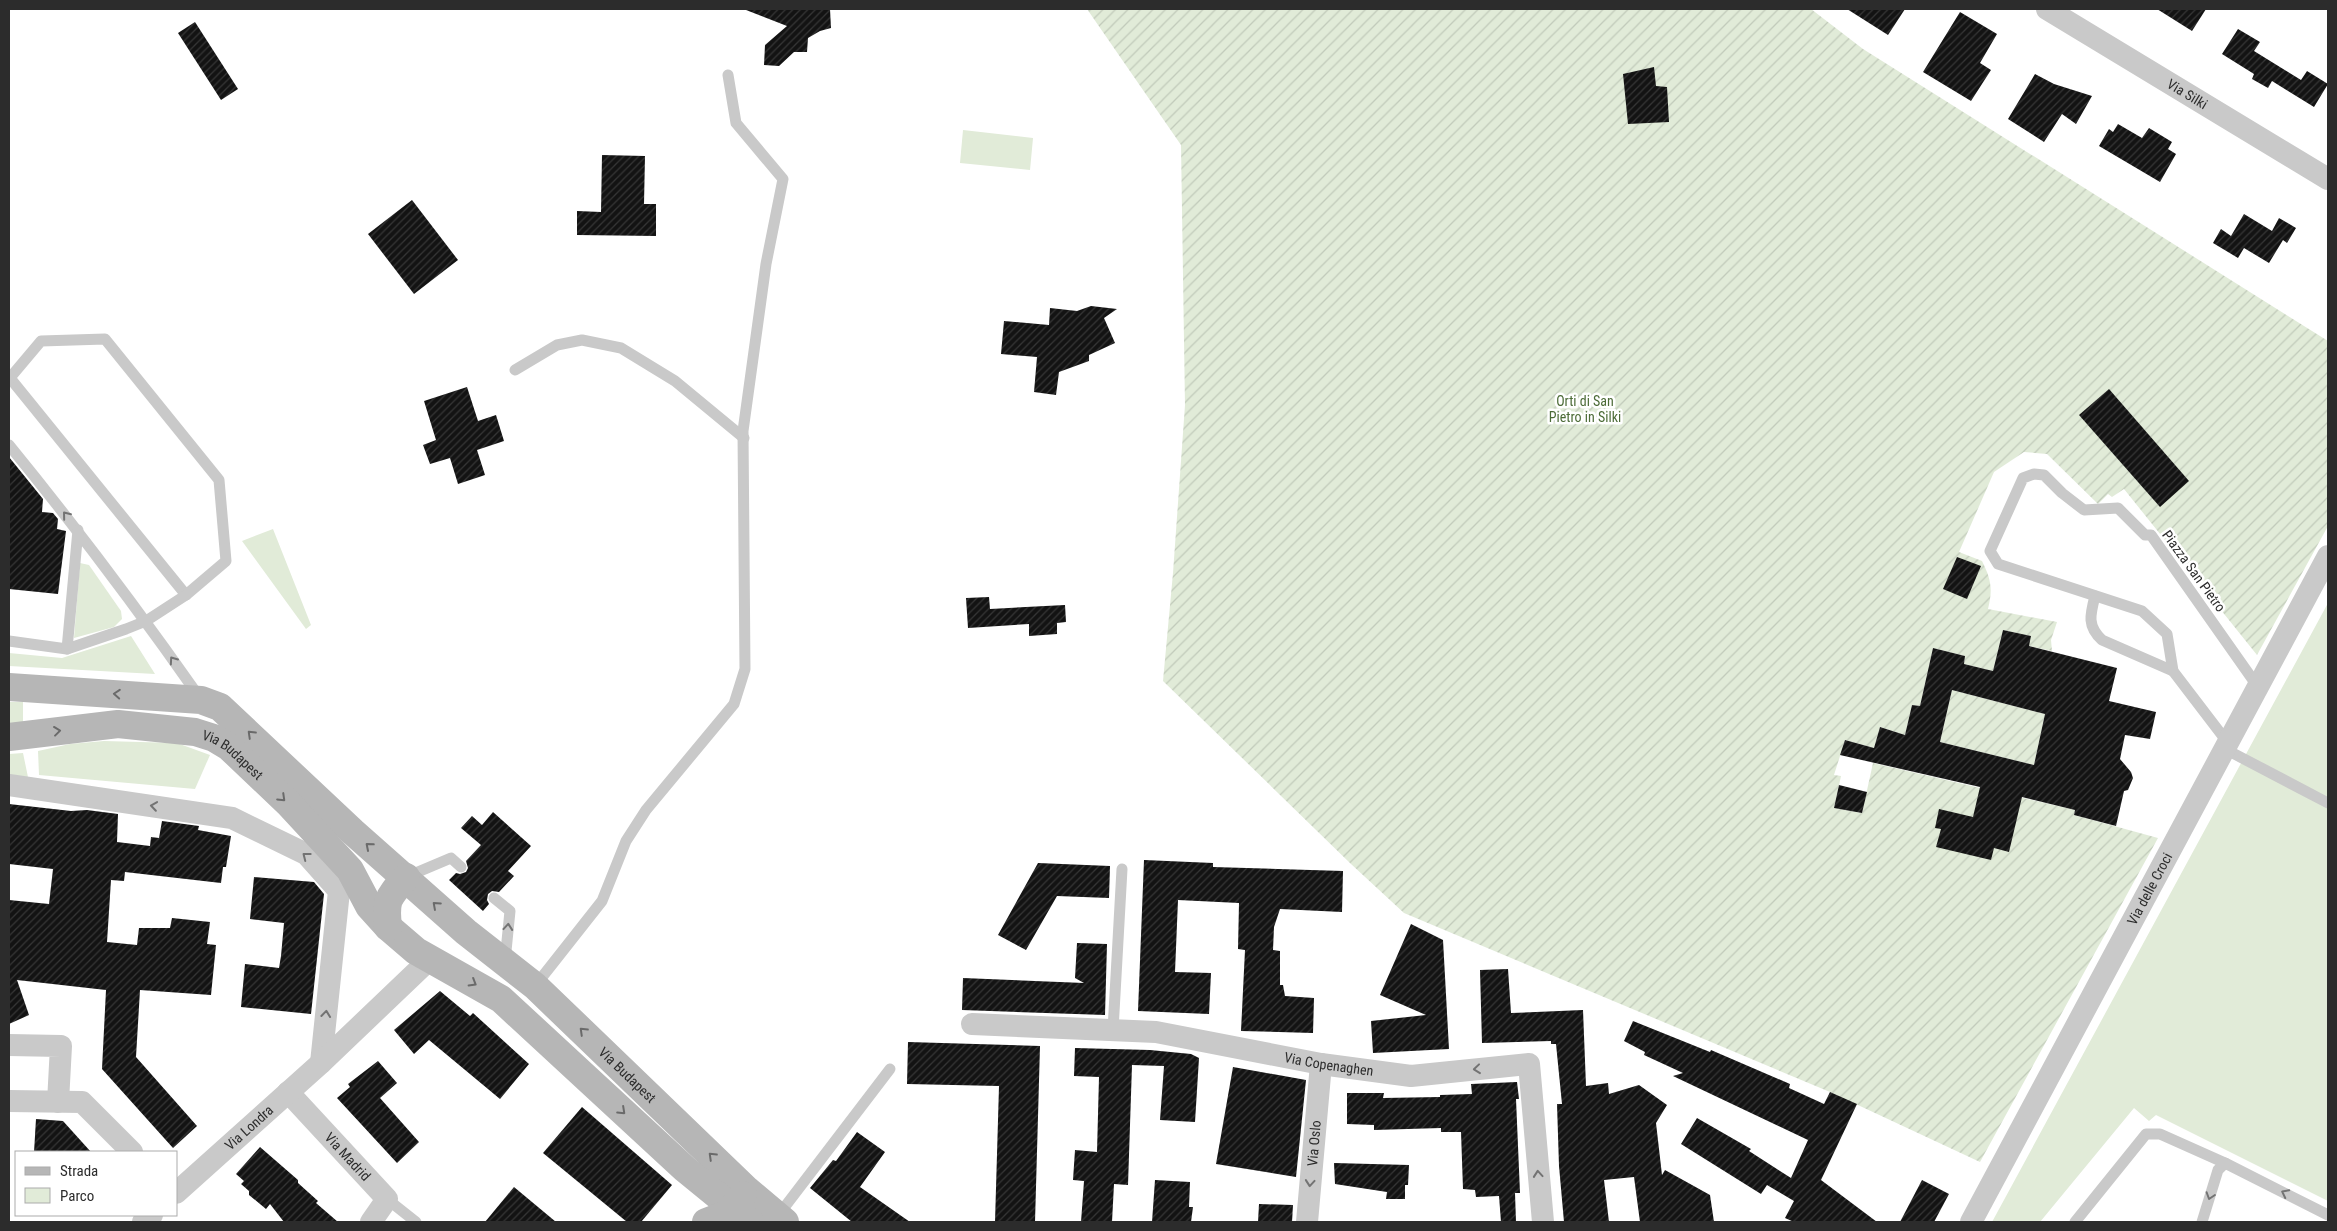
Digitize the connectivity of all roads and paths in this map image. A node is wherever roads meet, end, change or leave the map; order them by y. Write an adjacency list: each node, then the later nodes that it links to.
1 (2047, 9): 3 (street, Via Silki)
2 (728, 75): 6 (lane)
3 (2328, 179)
4 (515, 370): 6 (lane)
5 (9, 378): 11 (lane); 11 (lane)
6 (744, 438): 32 (lane)
7 (9, 446): 8 (lane, one-way to 7)
8 (78, 530): 13 (lane); 15 (lane)
9 (2328, 556): 10 (street, Via delle Croci)
10 (2321, 585): 18 (street, Via delle Croci)
11 (186, 595): 13 (lane)
12 (2095, 596): 16 (lane); 16 (lane); 18 (lane, Piazza San Pietro)
13 (146, 621): 15 (lane); 19 (lane, one-way to 13)
14 (9, 641): 15 (lane)
15 (67, 648)
16 (2173, 672): 21 (lane)
17 (9, 687): 19 (main road, Via Budapest, one-way to 17)
18 (2258, 687): 21 (street, Via delle Croci)
19 (200, 700): 26 (main road, Via Budapest, one-way to 19)
20 (9, 737): 28 (main road, Via Budapest, one-way to 28)
21 (2226, 746): 23 (lane); 53 (street, Via delle Croci)
22 (9, 785): 36 (street, one-way to 22)
23 (2328, 803)
24 (461, 867): 26 (lane)
25 (1122, 869): 34 (lane)
26 (406, 877): 28 (main road); 29 (main road, Via Budapest, one-way to 26)
27 (494, 898): 31 (lane, one-way to 27)
28 (388, 927): 30 (main road, Via Budapest)
29 (466, 932): 30 (main road); 31 (main road, Via Budapest)
30 (431, 958): 36 (street, Via Londra); 46 (main road, Via Budapest, one-way to 46)
31 (505, 963): 32 (main road, Via Budapest)
32 (535, 986): 46 (main road, Via Budapest, one-way to 32)
33 (972, 1024): 34 (street, Via Copenaghen)
34 (1113, 1030): 37 (street, Via Copenaghen)
35 (9, 1045): 41 (street)
36 (321, 1063): 39 (street, Via Londra)
37 (1321, 1064): 51 (street, Via Oslo, one-way to 51); 52 (street, Via Copenaghen, one-way to 37)
38 (890, 1070): 48 (lane)
39 (288, 1092): 44 (street, Via Londra); 45 (street, Via Madrid)
40 (9, 1101): 41 (street)
41 (58, 1102): 42 (street)
42 (131, 1151)
43 (2222, 1166): 47 (lane, one-way to 43); 54 (lane); 55 (lane, one-way to 55)
44 (178, 1191)
45 (387, 1199): 49 (lane); 50 (street)
46 (732, 1213): 48 (main road, Via Budapest)
47 (2328, 1215)
48 (781, 1219)
49 (414, 1221)
50 (371, 1222)
51 (1307, 1222)
52 (1543, 1222)
53 (1970, 1222)
54 (2075, 1222)
55 (2202, 1222)

